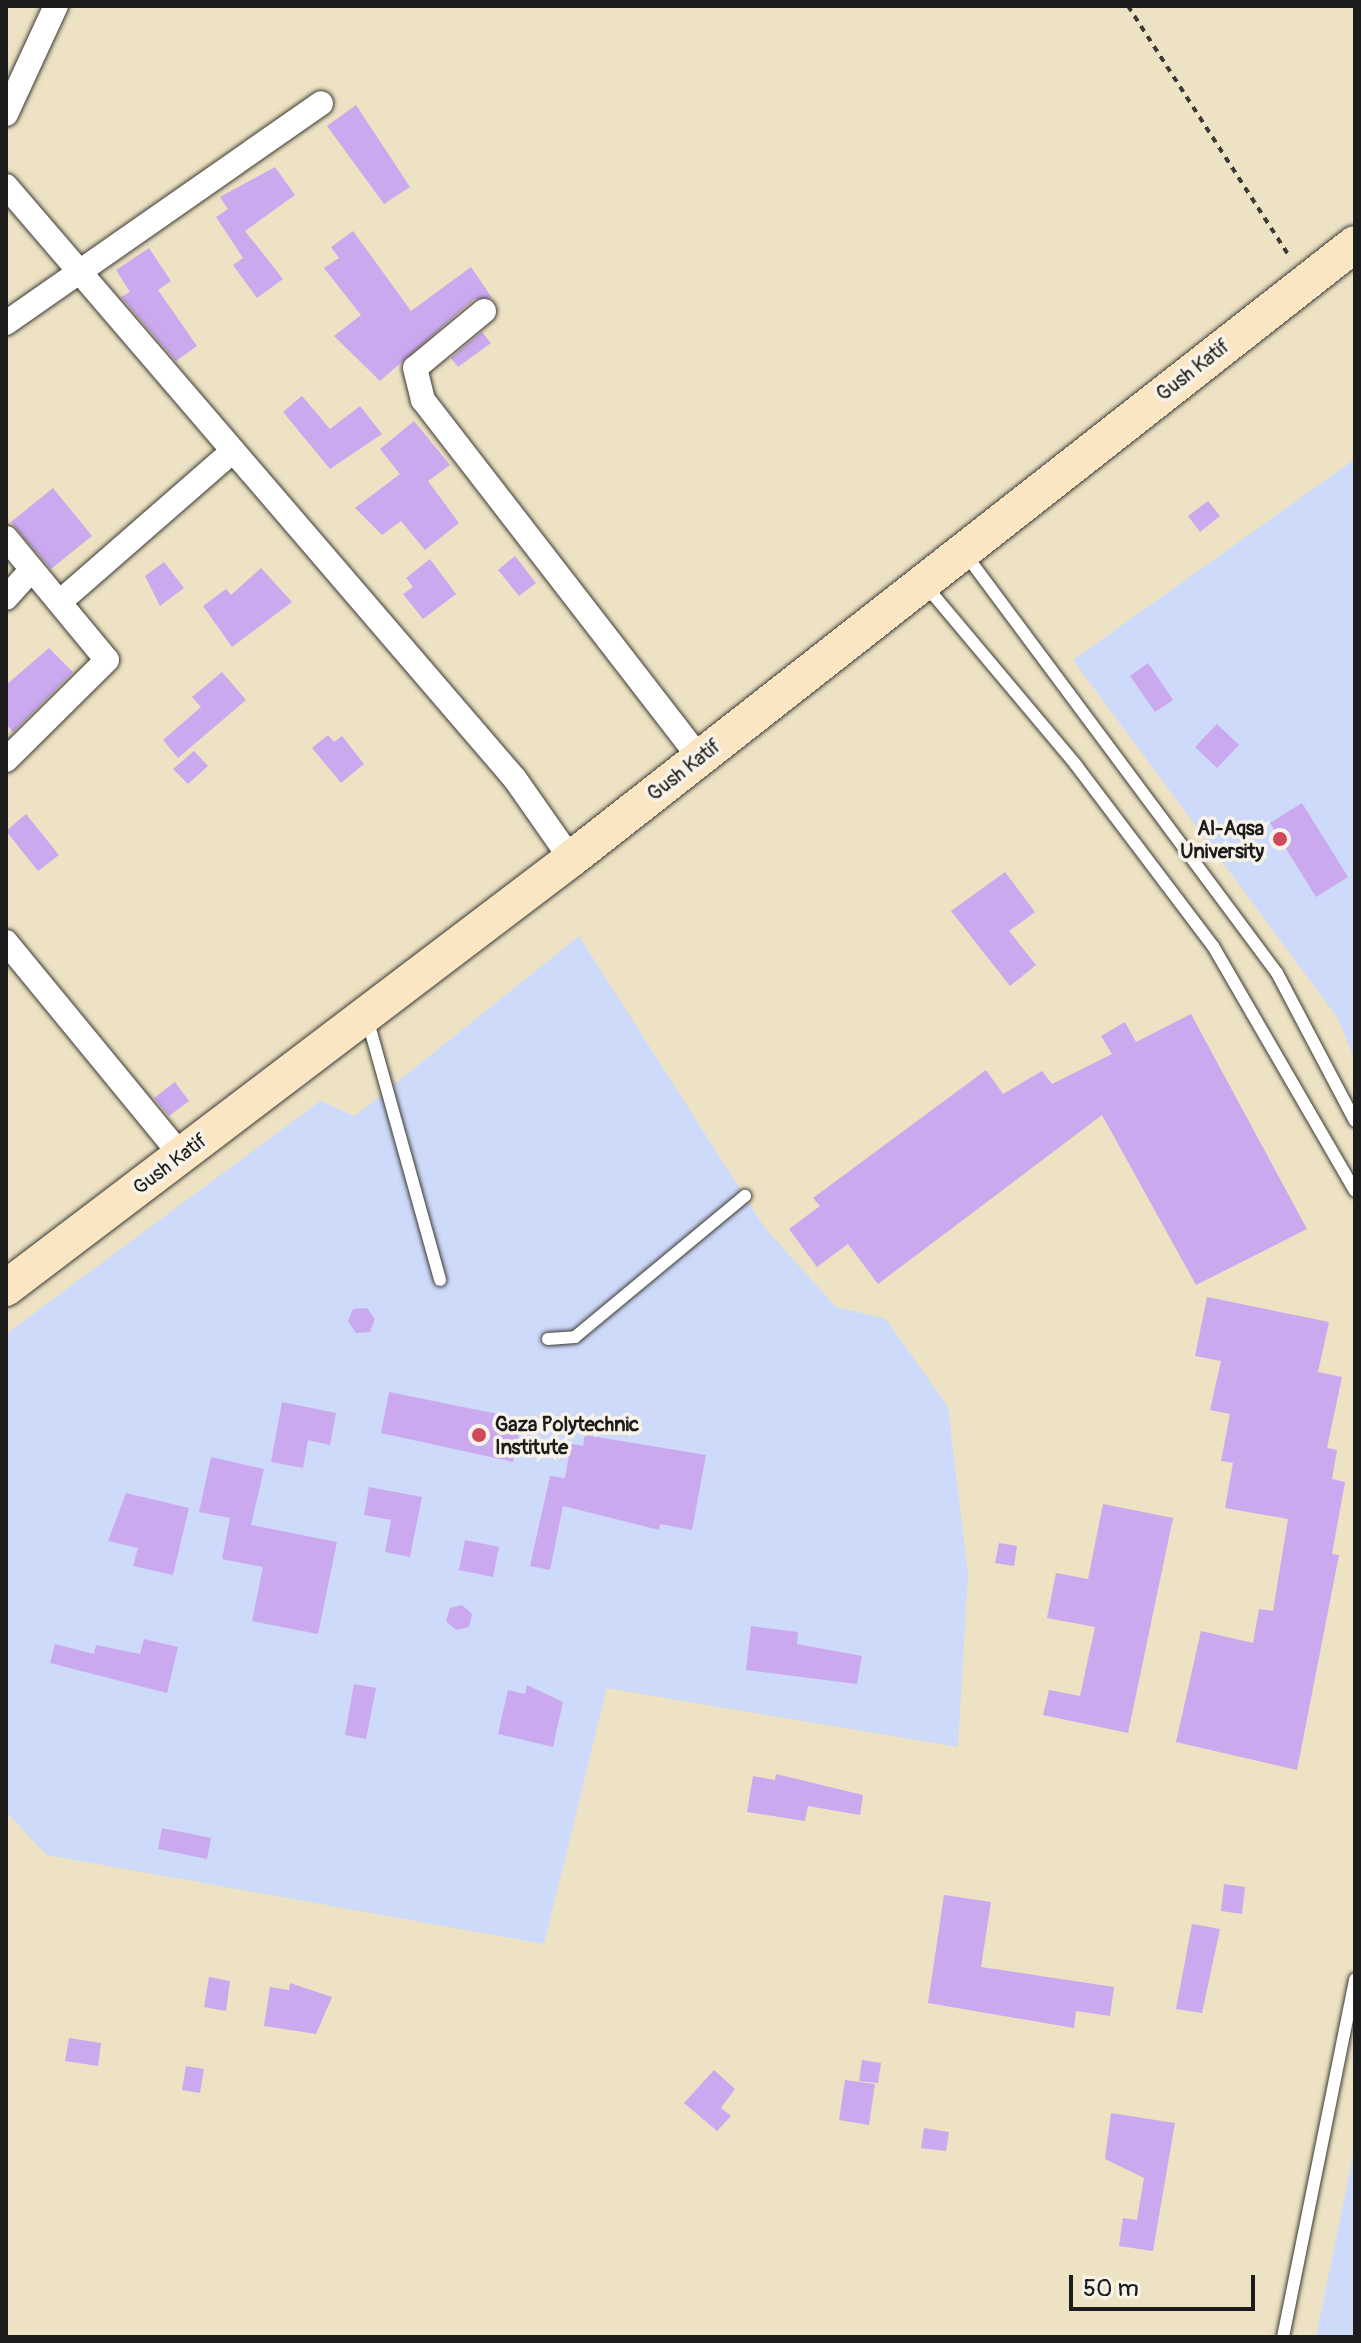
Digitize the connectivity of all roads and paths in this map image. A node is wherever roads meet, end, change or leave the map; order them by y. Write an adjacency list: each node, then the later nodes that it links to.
1 (56, 6): 4 (street)
2 (1128, 6): 8 (path)
3 (321, 103): 7 (street)
4 (6, 114)
5 (6, 186): 7 (street)
6 (1355, 244): 8 (main road, Gush Katif)
7 (77, 273): 10 (street); 11 (street)
8 (1305, 282): 13 (main road, Gush Katif)
9 (484, 311): 18 (street)
10 (6, 323)
11 (233, 451): 17 (street); 20 (street)
12 (6, 538): 14 (street)
13 (962, 550): 15 (main road, Gush Katif); 23 (lane)
14 (31, 570): 16 (street); 17 (street)
15 (921, 581): 18 (main road, Gush Katif); 25 (lane)
16 (6, 598)
17 (62, 600): 19 (street)
18 (700, 758): 20 (main road, Gush Katif)
19 (6, 760)
20 (571, 859): 22 (main road, Gush Katif)
21 (6, 942): 24 (street)
22 (366, 1015): 24 (main road, Gush Katif); 27 (lane)
23 (1355, 1121)
24 (182, 1156): 28 (main road, Gush Katif)
25 (1355, 1191)
26 (745, 1196): 29 (lane)
27 (440, 1280)
28 (6, 1288)
29 (548, 1339)
30 (1355, 1979): 31 (lane)
31 (1283, 2337)

